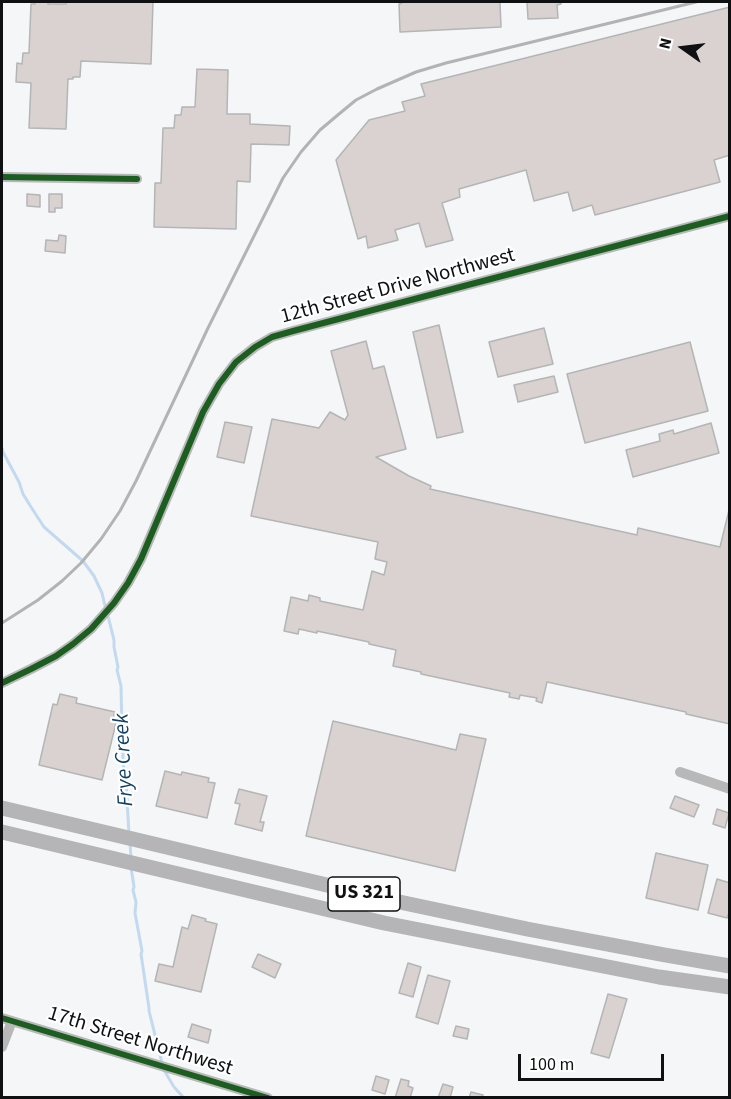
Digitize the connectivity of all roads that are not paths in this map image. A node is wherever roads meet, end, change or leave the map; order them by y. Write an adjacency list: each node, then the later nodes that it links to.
1 (2, 177): 2 (street)
2 (137, 179)
3 (729, 216): 4 (street, 12th Street Drive Northwest)
4 (2, 683)
5 (680, 772): 6 (street)
6 (729, 789)
7 (2, 808): 9 (highway, US 321)
8 (2, 832): 10 (highway, US 321)
9 (729, 966)
10 (729, 987)
11 (7, 1019): 12 (street); 13 (street, 17th Street Northwest)
12 (2, 1047)
13 (268, 1098)

